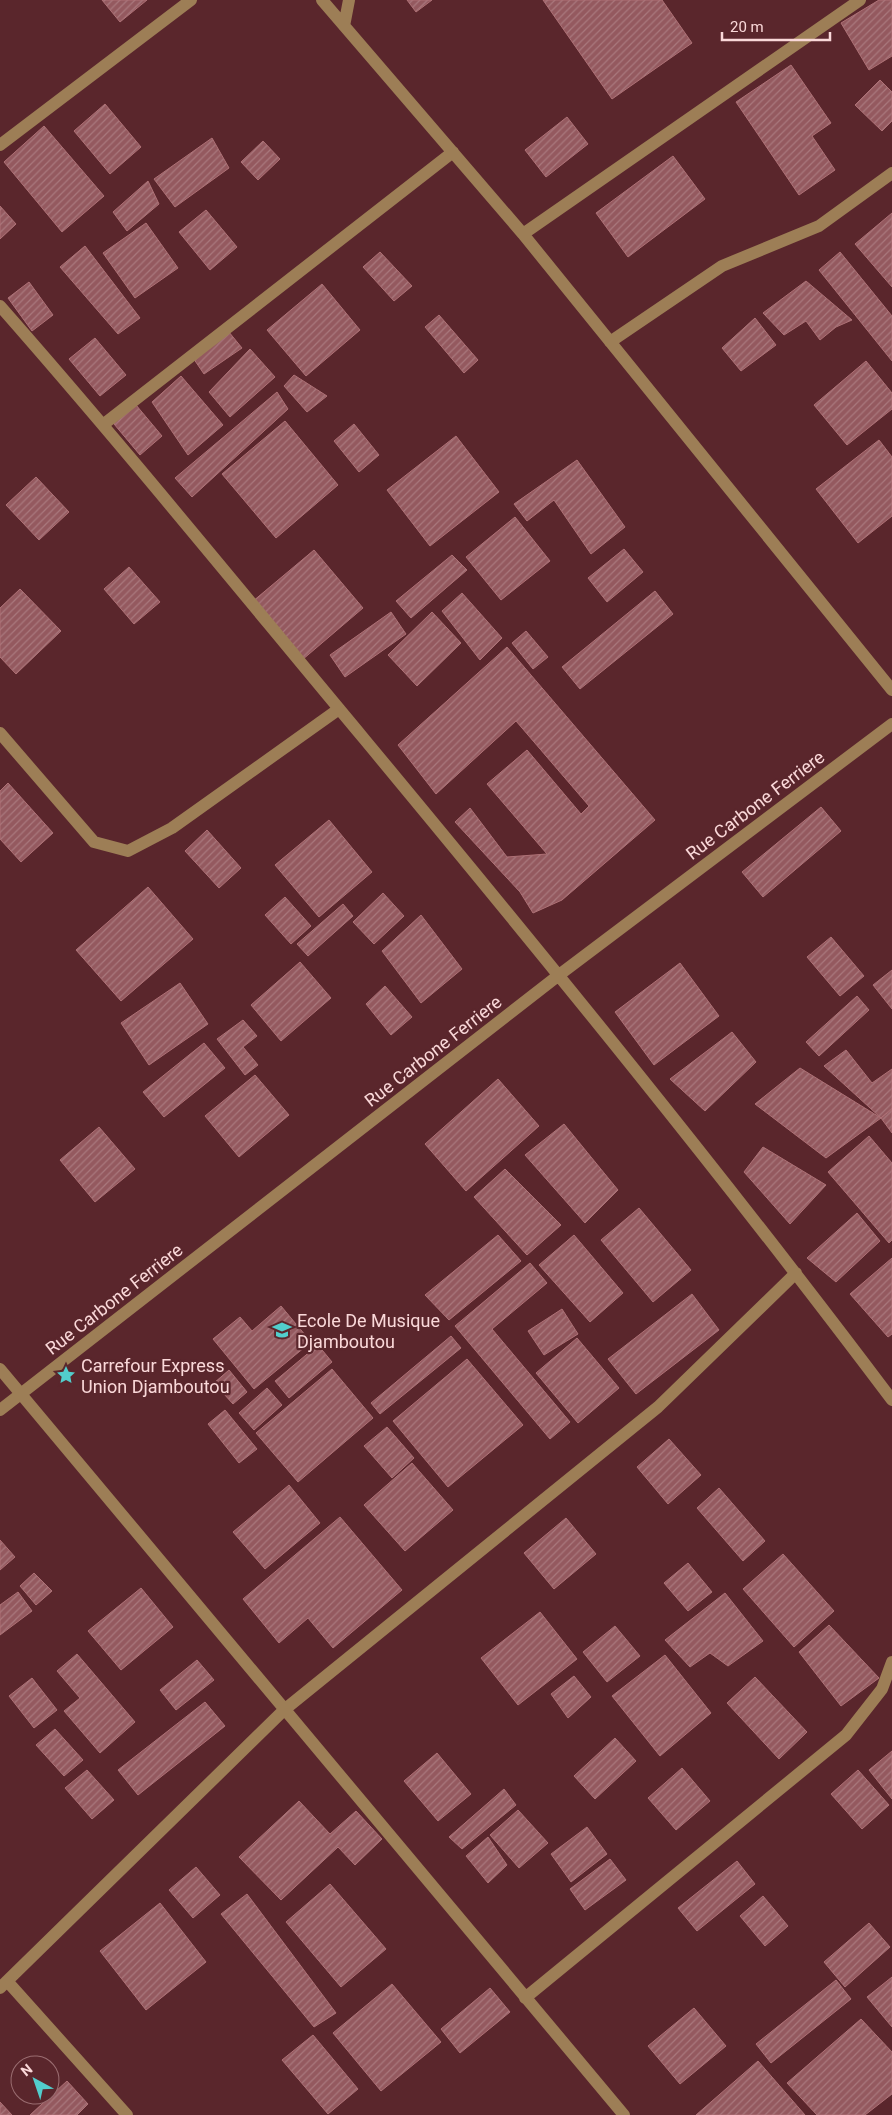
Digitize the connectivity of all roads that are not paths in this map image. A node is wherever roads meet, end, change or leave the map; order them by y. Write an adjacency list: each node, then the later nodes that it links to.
1 (190, 0): 6 (street)
2 (322, 0): 5 (street)
3 (349, 0): 5 (street)
4 (860, 0): 9 (street)
5 (344, 26): 7 (street)
6 (0, 145)
7 (452, 152): 9 (street); 12 (street)
8 (892, 173): 11 (street)
9 (523, 234): 11 (street)
10 (0, 306): 12 (street)
11 (610, 342): 13 (street)
12 (104, 424): 14 (street)
13 (892, 690)
14 (340, 709): 16 (street); 17 (street)
15 (892, 724): 17 (street, Rue Carbone Ferriere)
16 (0, 733)
17 (559, 975): 18 (street); 20 (street, Rue Carbone Ferriere)
18 (796, 1273): 21 (street); 24 (street)
19 (0, 1370): 20 (street)
20 (20, 1394): 22 (street, Rue Carbone Ferriere); 24 (street)
21 (892, 1400)
22 (0, 1410)
23 (892, 1662): 26 (street)
24 (284, 1710): 25 (street); 26 (street)
25 (4, 1984): 27 (street)
26 (525, 1998): 28 (street)
27 (127, 2115)
28 (624, 2115)

